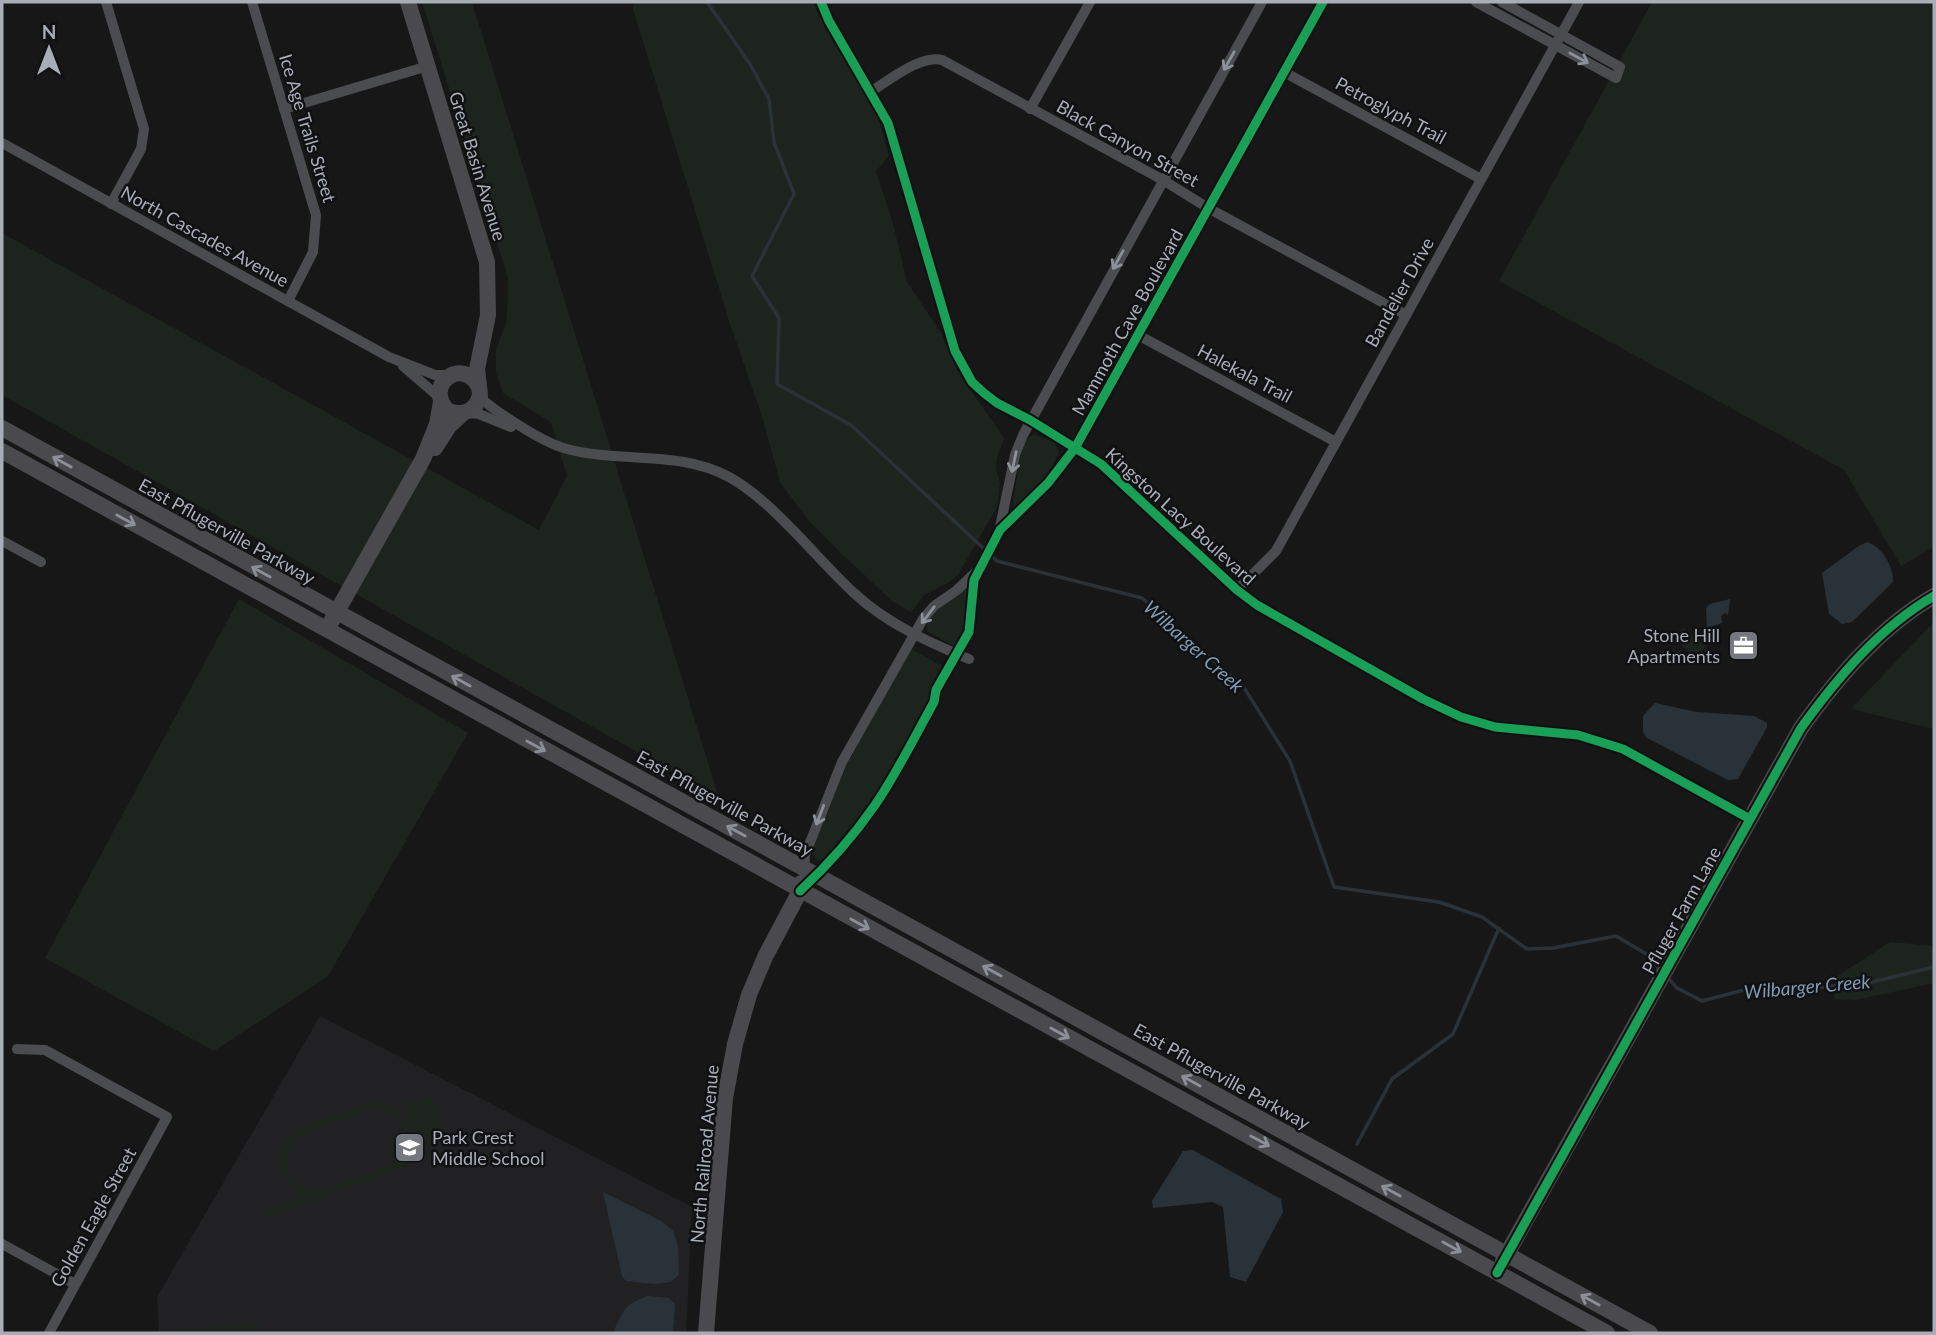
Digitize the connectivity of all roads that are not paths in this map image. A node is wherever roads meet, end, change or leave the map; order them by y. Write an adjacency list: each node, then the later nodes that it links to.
1 (106, 2): 20 (street)
2 (251, 2): 15 (street, Ice Age Trails Street)
3 (408, 2): 12 (main road, Great Basin Avenue)
4 (821, 2): 14 (street, Kingston Lacy Boulevard)
5 (1090, 2): 16 (street)
6 (1262, 2): 19 (street, Mammoth Cave Boulevard, one-way to 19)
7 (1323, 2): 13 (street, Mammoth Cave Boulevard)
8 (1476, 2): 11 (street)
9 (1502, 2): 11 (street)
10 (1579, 2): 11 (street, Bandelier Drive)
11 (1558, 40): 11 (street, one-way to 11); 18 (street, Bandelier Drive)
12 (428, 66): 15 (street); 25 (main road, Great Basin Avenue)
13 (1284, 72): 18 (street, Petroglyph Trail); 21 (street, Mammoth Cave Boulevard)
14 (870, 92): 16 (street, Black Canyon Street); 31 (street, Kingston Lacy Boulevard)
15 (284, 109): 22 (street, Ice Age Trails Street)
16 (1030, 109): 19 (street, Black Canyon Street)
17 (2, 143): 20 (street, North Cascades Avenue)
18 (1481, 178): 23 (street, Bandelier Drive)
19 (1163, 180): 21 (street, Black Canyon Street); 31 (street, Mammoth Cave Boulevard, one-way to 31)
20 (111, 204): 22 (street, North Cascades Avenue)
21 (1208, 208): 23 (street, Black Canyon Street); 24 (street, Mammoth Cave Boulevard)
22 (288, 301): 26 (street, North Cascades Avenue)
23 (1406, 315): 34 (street, Bandelier Drive)
24 (1138, 335): 34 (street, Halekala Trail); 35 (street, Mammoth Cave Boulevard)
25 (482, 344): 27 (main road, Great Basin Avenue); 28 (main road, Great Basin Avenue)
26 (392, 358): 27 (street, North Cascades Avenue); 29 (street, North Cascades Avenue)
27 (454, 374): 28 (main road); 29 (main road)
28 (479, 389): 30 (main road); 33 (street)
29 (441, 400): 30 (main road); 37 (main road)
30 (464, 413): 33 (street); 37 (main road)
31 (1030, 420): 35 (street, Kingston Lacy Boulevard); 38 (street, Mammoth Cave Boulevard, one-way to 38)
32 (2, 428): 44 (main road, East Pflugerville Parkway, one-way to 32)
33 (550, 441): 46 (street)
34 (1336, 442): 42 (street, Bandelier Drive)
35 (1075, 448): 38 (street, Mammoth Cave Boulevard); 42 (street, Kingston Lacy Boulevard)
36 (2, 451): 45 (main road, one-way to 45)
37 (424, 459): 44 (main road)
38 (1000, 530): 41 (street, Mammoth Cave Boulevard)
39 (2, 541): 40 (street)
40 (41, 562)
41 (978, 570): 46 (street, Mammoth Cave Boulevard, one-way to 46); 47 (street, Mammoth Cave Boulevard)
42 (1237, 590): 49 (street, Kingston Lacy Boulevard)
43 (1934, 596): 49 (main road, Pfluger Farm Lane)
44 (336, 613): 45 (main road); 50 (main road, East Pflugerville Parkway, one-way to 44)
45 (326, 630): 51 (main road, one-way to 51)
46 (915, 634): 47 (street); 50 (street, Mammoth Cave Boulevard, one-way to 50)
47 (957, 654): 48 (street); 50 (street, Mammoth Cave Boulevard)
48 (969, 659)
49 (1750, 819): 56 (main road, Pfluger Farm Lane)
50 (811, 871): 51 (main road, Mammoth Cave Boulevard); 53 (main road, East Pflugerville Parkway, one-way to 50)
51 (800, 891): 54 (main road, one-way to 54); 60 (main road, North Railroad Avenue)
52 (17, 1049): 58 (street, Golden Eagle Street)
53 (1163, 1065): 54 (street); 56 (main road, East Pflugerville Parkway, one-way to 53)
54 (1153, 1084): 57 (main road, one-way to 57)
55 (2, 1244): 58 (street)
56 (1507, 1255): 57 (main road, Pfluger Farm Lane); 62 (main road, East Pflugerville Parkway, one-way to 56)
57 (1497, 1273): 61 (main road)
58 (75, 1284): 59 (street, Golden Eagle Street)
59 (49, 1333)
60 (706, 1333)
61 (1608, 1333)
62 (1650, 1333)

